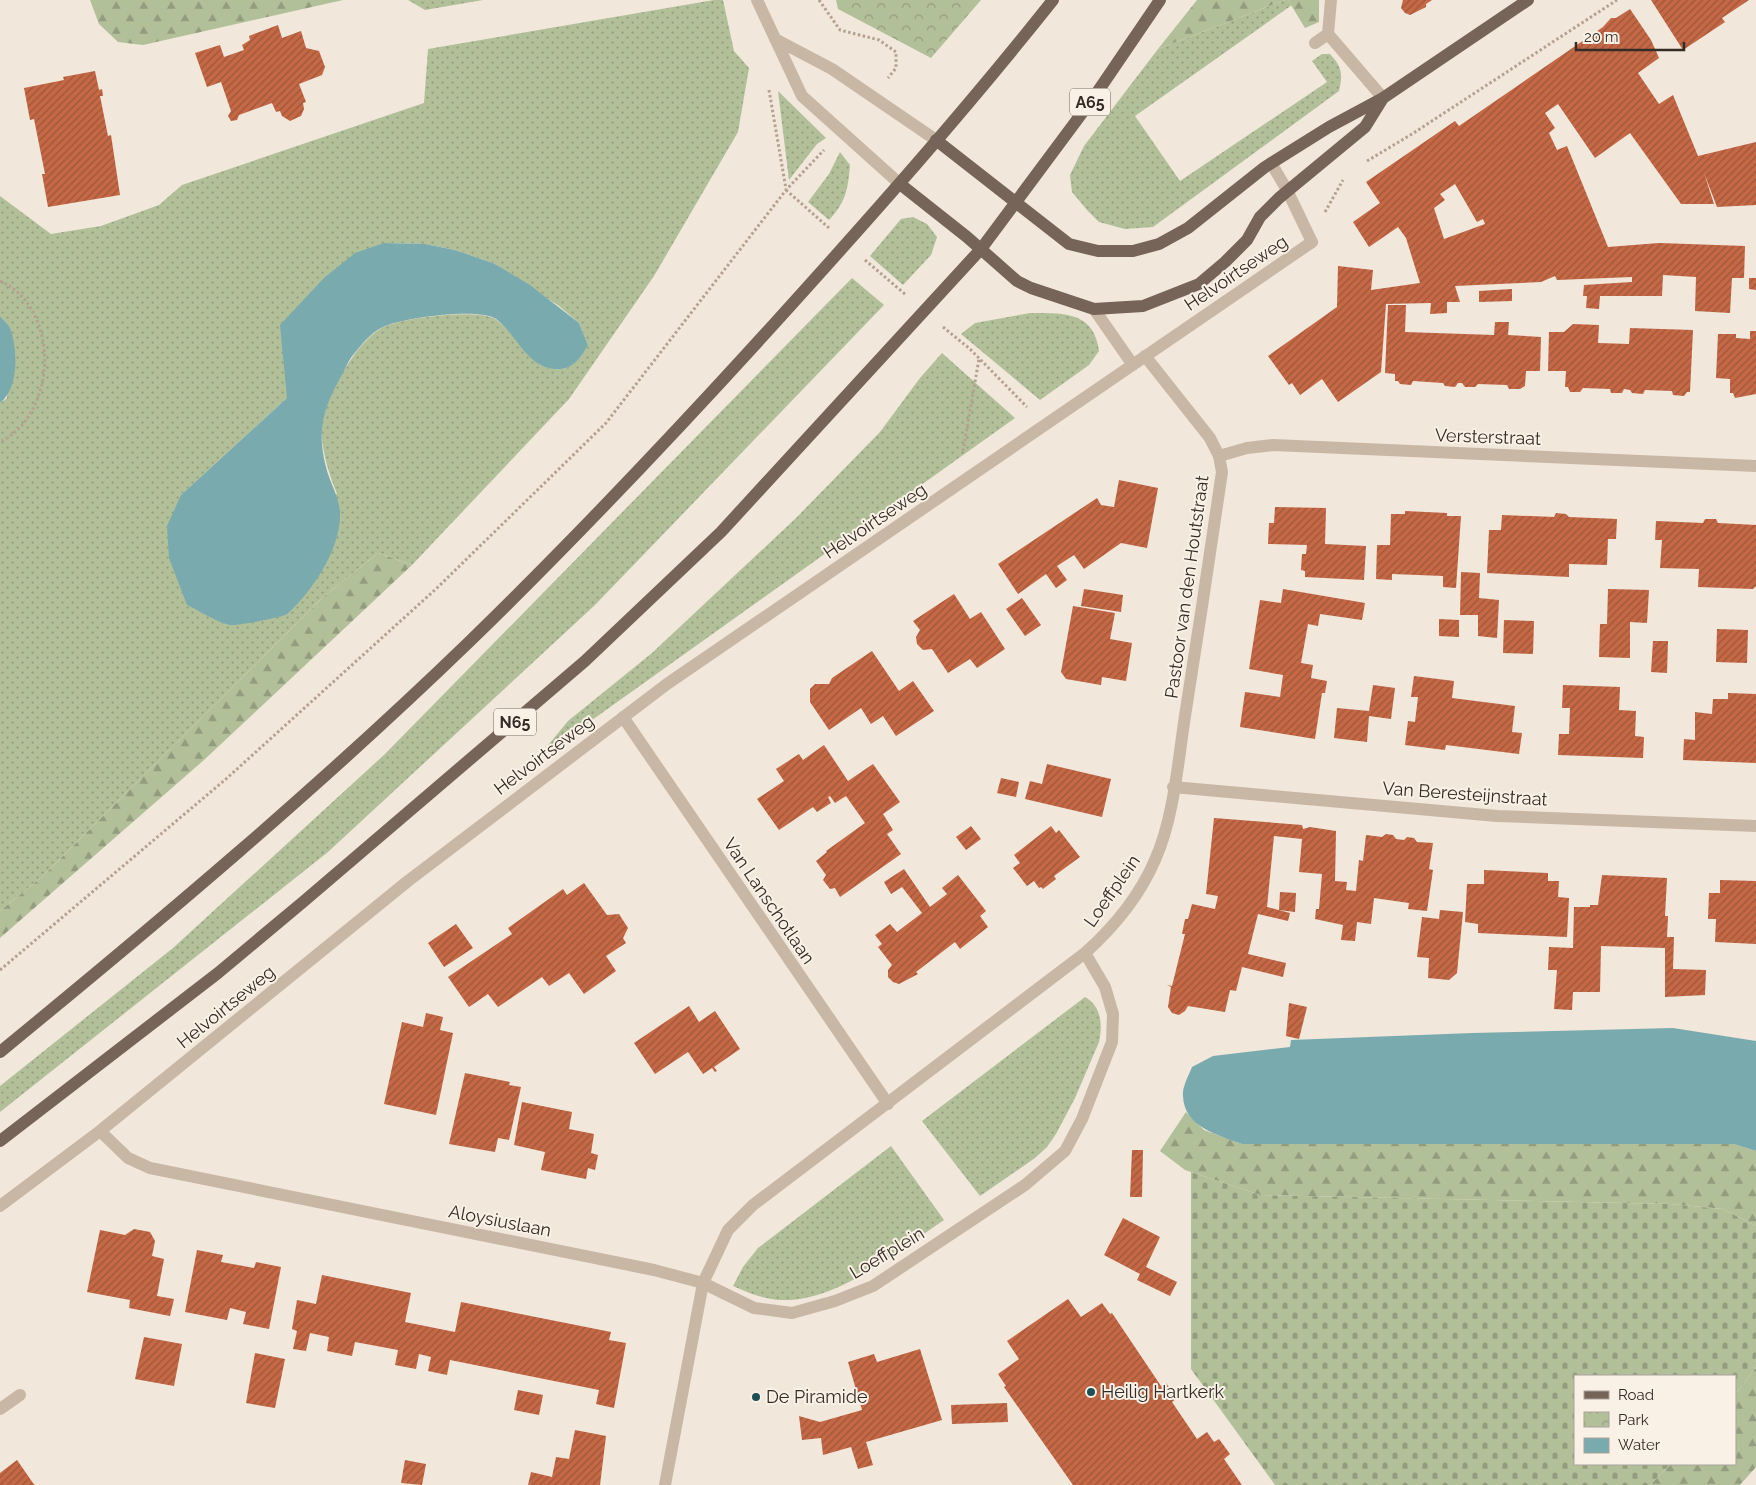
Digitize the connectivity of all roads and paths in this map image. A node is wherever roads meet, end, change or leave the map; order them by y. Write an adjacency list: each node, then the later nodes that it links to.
1 (757, 0): 8 (street)
2 (1052, 0): 12 (main road)
3 (1160, 0): 18 (main road, A65)
4 (1331, 0): 7 (street)
5 (1528, 0): 11 (main road, Helvoirtseweg)
6 (1617, 0): 13 (path)
7 (1328, 34): 9 (street); 11 (street)
8 (775, 38): 12 (street); 16 (street)
9 (1315, 43)
10 (768, 86): 34 (path)
11 (1383, 98): 14 (main road, Helvoirtseweg); 17 (main road, Helvoirtseweg)
12 (936, 140): 16 (main road); 18 (main road, Helvoirtseweg)
13 (1364, 162)
14 (1272, 163): 17 (street, Helvoirtseweg); 18 (main road, Helvoirtseweg)
15 (1350, 174): 19 (path)
16 (900, 184): 20 (main road, Helvoirtseweg); 35 (main road)
17 (1288, 190): 19 (street, Helvoirtseweg); 22 (main road, Helvoirtseweg)
18 (1015, 201): 20 (main road, Helvoirtseweg / N65)
19 (1312, 242): 23 (street, Helvoirtseweg)
20 (981, 249): 22 (main road, Helvoirtseweg); 38 (main road, Helvoirtseweg / N65)
21 (0, 281): 26 (path)
22 (1094, 309): 25 (street)
23 (1145, 356): 25 (street, Helvoirtseweg); 27 (street, Pastoor van den Houtstraat)
24 (979, 358): 29 (path)
25 (1133, 365): 29 (street, Helvoirtseweg)
26 (0, 442)
27 (1219, 456): 28 (street, Versterstraat); 31 (street, Pastoor van den Houtstraat)
28 (1756, 466)
29 (957, 486): 30 (street, Helvoirtseweg)
30 (623, 717): 36 (street, Van Lanschotlaan); 37 (street, Helvoirtseweg)
31 (1173, 787): 32 (street, Van Beresteijnstraat); 33 (street, Loeffplein)
32 (1756, 826)
33 (1085, 953): 36 (street, Loeffplein); 40 (street, Loeffplein)
34 (0, 970)
35 (0, 1052)
36 (888, 1104): 40 (street, Loeffplein)
37 (100, 1131): 39 (street, Helvoirtseweg); 40 (street, Aloysiuslaan)
38 (0, 1141)
39 (0, 1206)
40 (703, 1283): 43 (street)
41 (20, 1395): 42 (street)
42 (0, 1408)
43 (665, 1485)

